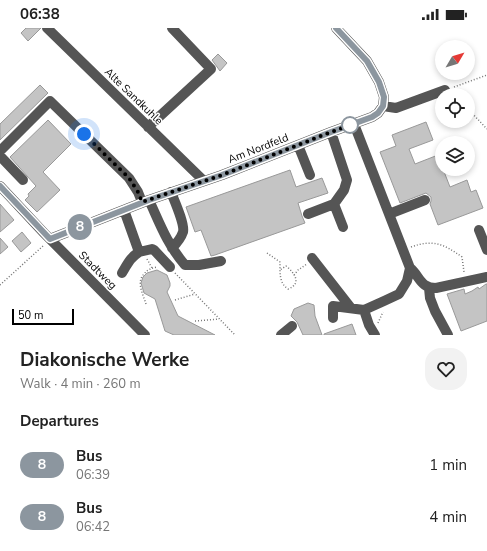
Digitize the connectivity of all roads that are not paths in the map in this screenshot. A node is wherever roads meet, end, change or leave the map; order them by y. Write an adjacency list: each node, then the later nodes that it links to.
1 (47, 28): 7 (street, Alte Sandkuhle)
2 (172, 28): 7 (street)
3 (336, 28): 5 (street)
4 (435, 94): 5 (street)
5 (383, 106): 6 (street, Am Nordfeld)
6 (354, 124): 8 (street, Am Nordfeld); 22 (street)
7 (148, 127): 14 (street, Alte Sandkuhle)
8 (331, 132): 9 (street, Am Nordfeld); 19 (street)
9 (298, 145): 12 (street); 14 (street, Am Nordfeld)
10 (0, 151): 18 (street)
11 (0, 156): 13 (street)
12 (310, 175)
13 (23, 180)
14 (204, 181): 16 (street, Am Nordfeld)
15 (0, 186): 25 (street, Stadtweg)
16 (171, 192): 18 (street, Am Nordfeld); 26 (street)
17 (425, 200): 22 (street)
18 (146, 201): 20 (street, Am Nordfeld); 26 (street)
19 (334, 204): 21 (street); 23 (street)
20 (124, 210): 25 (street, Am Nordfeld); 28 (street)
21 (308, 214)
22 (389, 214): 32 (street)
23 (343, 227)
24 (479, 230): 27 (street)
25 (50, 239): 41 (street, Stadtweg)
26 (172, 248): 30 (street)
27 (487, 250)
28 (139, 252): 31 (street); 33 (street)
29 (312, 258): 36 (street)
30 (221, 260)
31 (170, 267)
32 (410, 268): 35 (street); 37 (street)
33 (122, 273)
34 (487, 278): 35 (street)
35 (429, 288): 43 (street)
36 (351, 308): 37 (street); 38 (street)
37 (364, 310): 40 (street)
38 (333, 318)
39 (292, 326): 42 (street)
40 (374, 334)
41 (145, 335)
42 (281, 335)
43 (448, 335)

